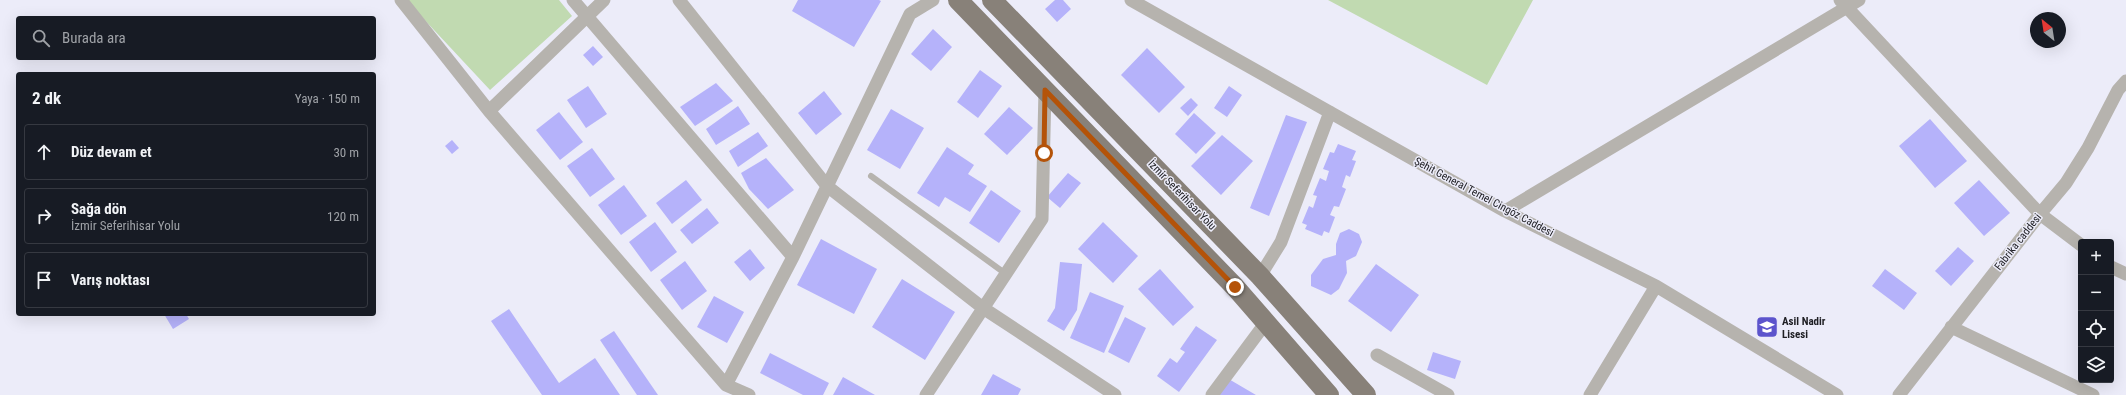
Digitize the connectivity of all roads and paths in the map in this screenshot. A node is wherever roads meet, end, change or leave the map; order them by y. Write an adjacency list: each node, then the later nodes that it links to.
1 (401, 0): 16 (street)
2 (573, 0): 12 (street)
3 (604, 0): 12 (street)
4 (680, 0): 19 (street)
5 (933, 0): 19 (street)
6 (958, 0): 15 (main road)
7 (992, 0): 13 (main road, İzmir Seferihisar Yolu)
8 (1010, 0): 13 (main road)
9 (1131, 0): 17 (street, Şehit General Temel Cingöz Caddesi)
10 (1859, 0): 11 (street)
11 (1843, 4): 20 (street); 21 (street)
12 (587, 17): 16 (street); 23 (street)
13 (1014, 22): 27 (main road, İzmir Seferihisar Yolu)
14 (2126, 81): 21 (street, Fabrika caddesi)
15 (1045, 90): 25 (street); 30 (main road)
16 (489, 111): 33 (street)
17 (1330, 112): 20 (street, Şehit General Temel Cingöz Caddesi); 27 (street)
18 (871, 176): 25 (lane)
19 (827, 186): 23 (street); 29 (street)
20 (1505, 211): 28 (street, Şehit General Temel Cingöz Caddesi)
21 (2040, 214): 22 (street); 31 (street, Fabrika caddesi)
22 (2078, 243)
23 (793, 257): 33 (street)
24 (2114, 268): 26 (street)
25 (1006, 274): 29 (street)
26 (2126, 274)
27 (1260, 276): 39 (main road, İzmir Seferihisar Yolu)
28 (1656, 286): 41 (street); 42 (street, Şehit General Temel Cingöz Caddesi)
29 (983, 308): 35 (street); 36 (street)
30 (1267, 321): 37 (street); 38 (main road)
31 (1952, 327): 43 (street, Fabrika caddesi); 44 (street)
32 (1377, 355): 40 (street)
33 (726, 385): 34 (street)
34 (749, 395)
35 (926, 395)
36 (1115, 395)
37 (1212, 395)
38 (1329, 395)
39 (1366, 395)
40 (1448, 395)
41 (1590, 395)
42 (1837, 395)
43 (1899, 395)
44 (2093, 395)

